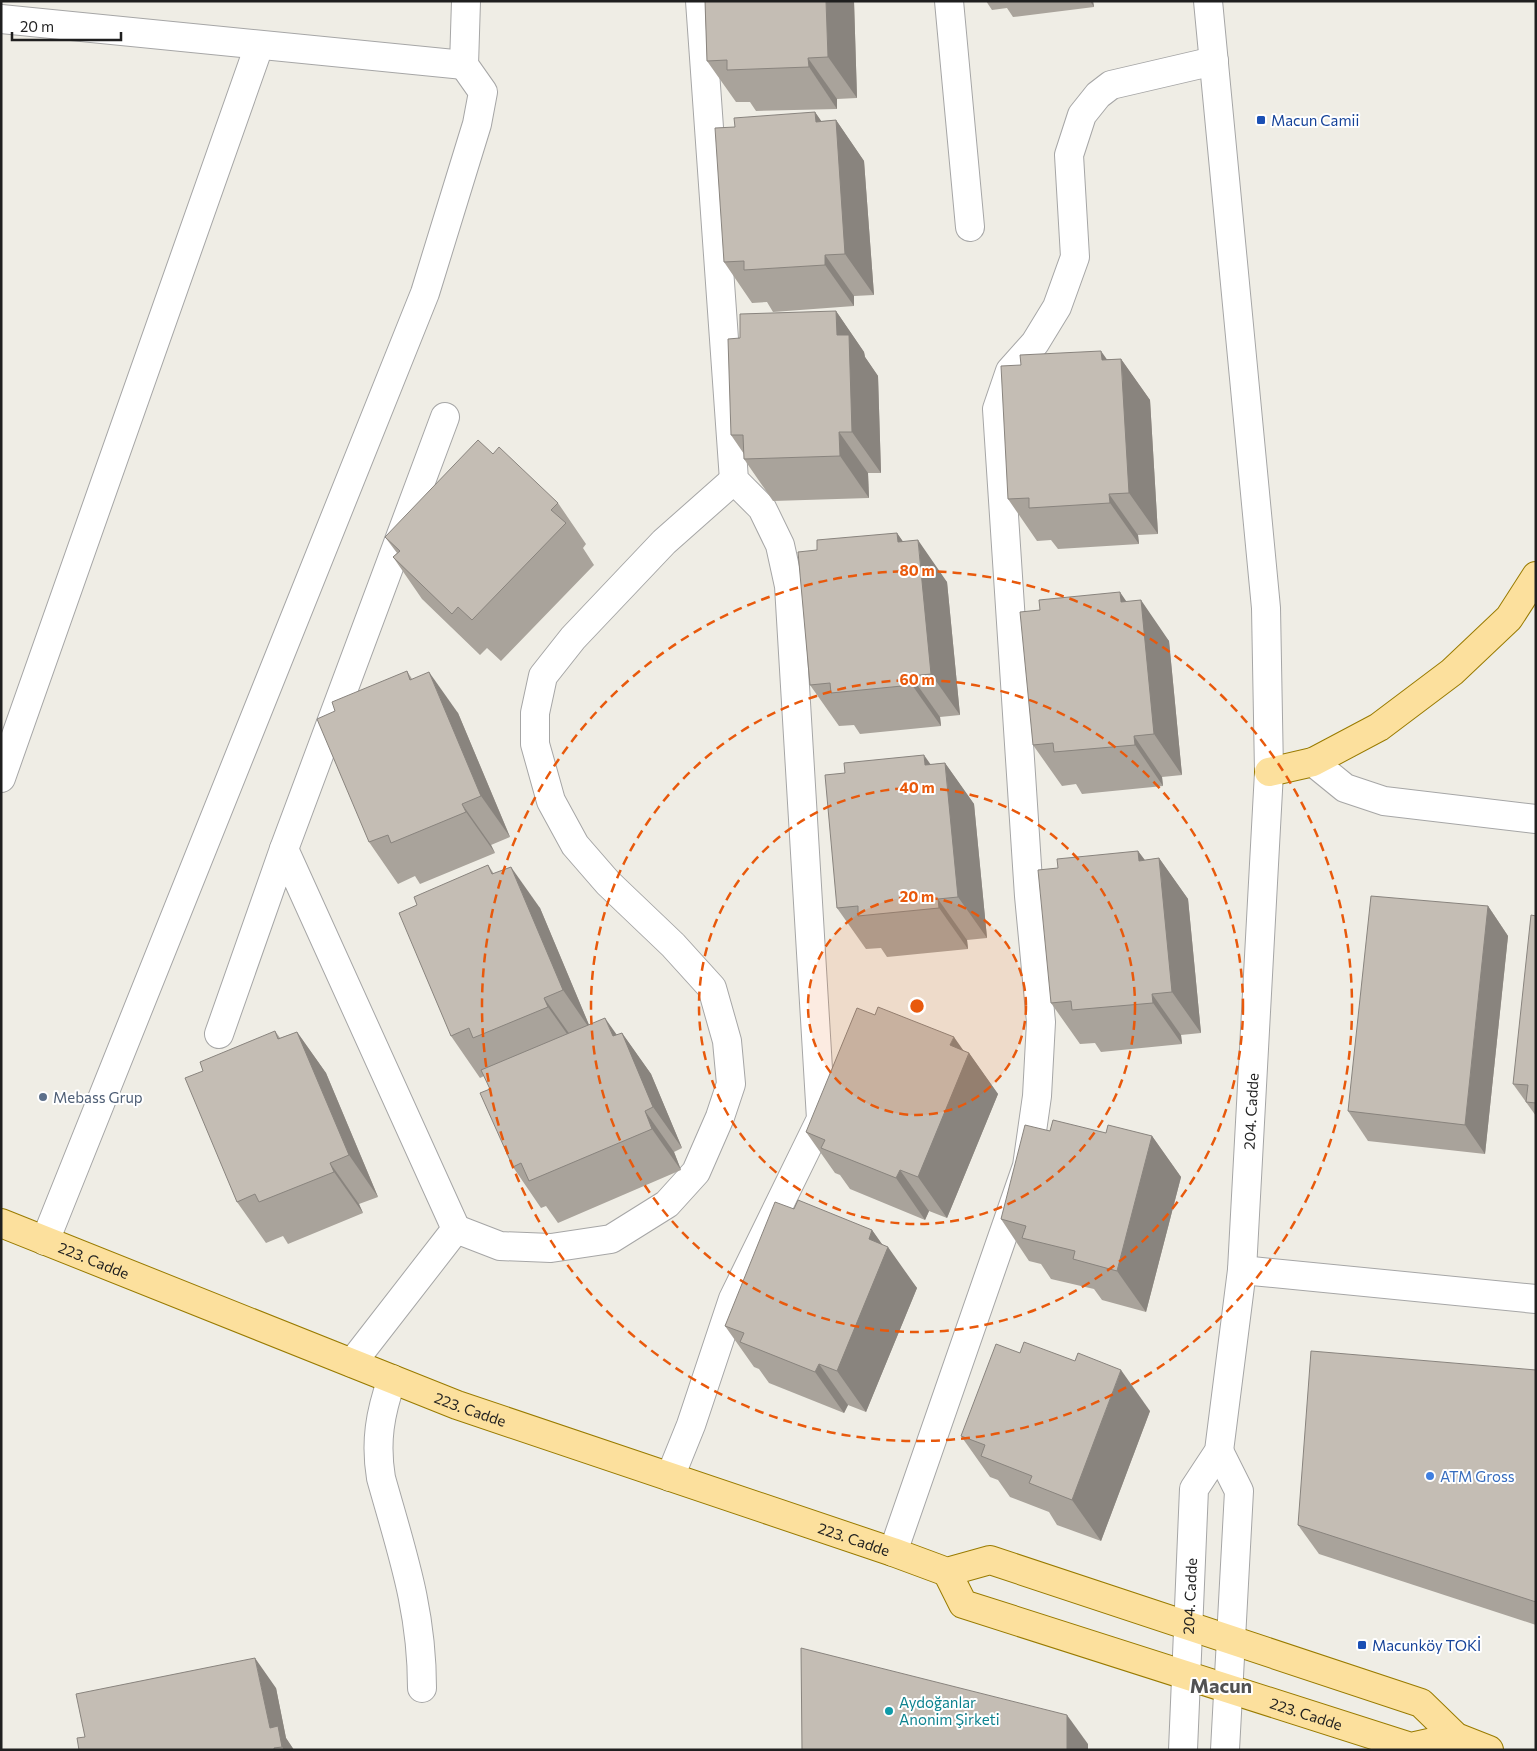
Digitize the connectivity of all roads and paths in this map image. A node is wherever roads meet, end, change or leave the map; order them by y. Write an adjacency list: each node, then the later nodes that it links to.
1 (466, 1): 8 (street)
2 (700, 1): 11 (street)
3 (950, 1): 9 (street)
4 (1208, 1): 7 (street, 204. Cadde)
5 (1, 19): 6 (street)
6 (259, 46): 8 (street); 15 (street)
7 (1214, 61): 14 (street, 204. Cadde); 28 (street)
8 (464, 65): 21 (street)
9 (970, 227)
10 (445, 417): 17 (street)
11 (734, 480): 20 (street); 27 (street)
12 (1536, 576): 13 (main road)
13 (1313, 762): 14 (main road); 16 (street)
14 (1269, 772): 22 (street, 204. Cadde)
15 (1, 778)
16 (1536, 819)
17 (284, 849): 18 (street); 20 (street)
18 (219, 1034)
19 (1, 1224): 21 (main road, 223. Cadde)
20 (456, 1228): 24 (street)
21 (45, 1241): 24 (main road, 223. Cadde)
22 (1242, 1270): 23 (street); 26 (street, 204. Cadde)
23 (1536, 1299)
24 (352, 1363): 25 (main road, 223. Cadde)
25 (392, 1379): 27 (main road, 223. Cadde); 33 (street)
26 (1219, 1451): 30 (street, 204. Cadde); 31 (street)
27 (670, 1477): 28 (main road, 223. Cadde)
28 (893, 1552): 29 (main road, 223. Cadde)
29 (947, 1572): 30 (main road); 32 (main road, 223. Cadde)
30 (1188, 1625): 31 (main road); 32 (street, 204. Cadde)
31 (1231, 1640): 34 (street); 35 (main road)
32 (1186, 1675): 34 (main road, 223. Cadde); 36 (street, 204. Cadde)
33 (422, 1688)
34 (1228, 1689): 35 (main road, 223. Cadde); 37 (street)
35 (1456, 1737): 38 (main road)
36 (1183, 1750)
37 (1225, 1750)
38 (1490, 1750)

